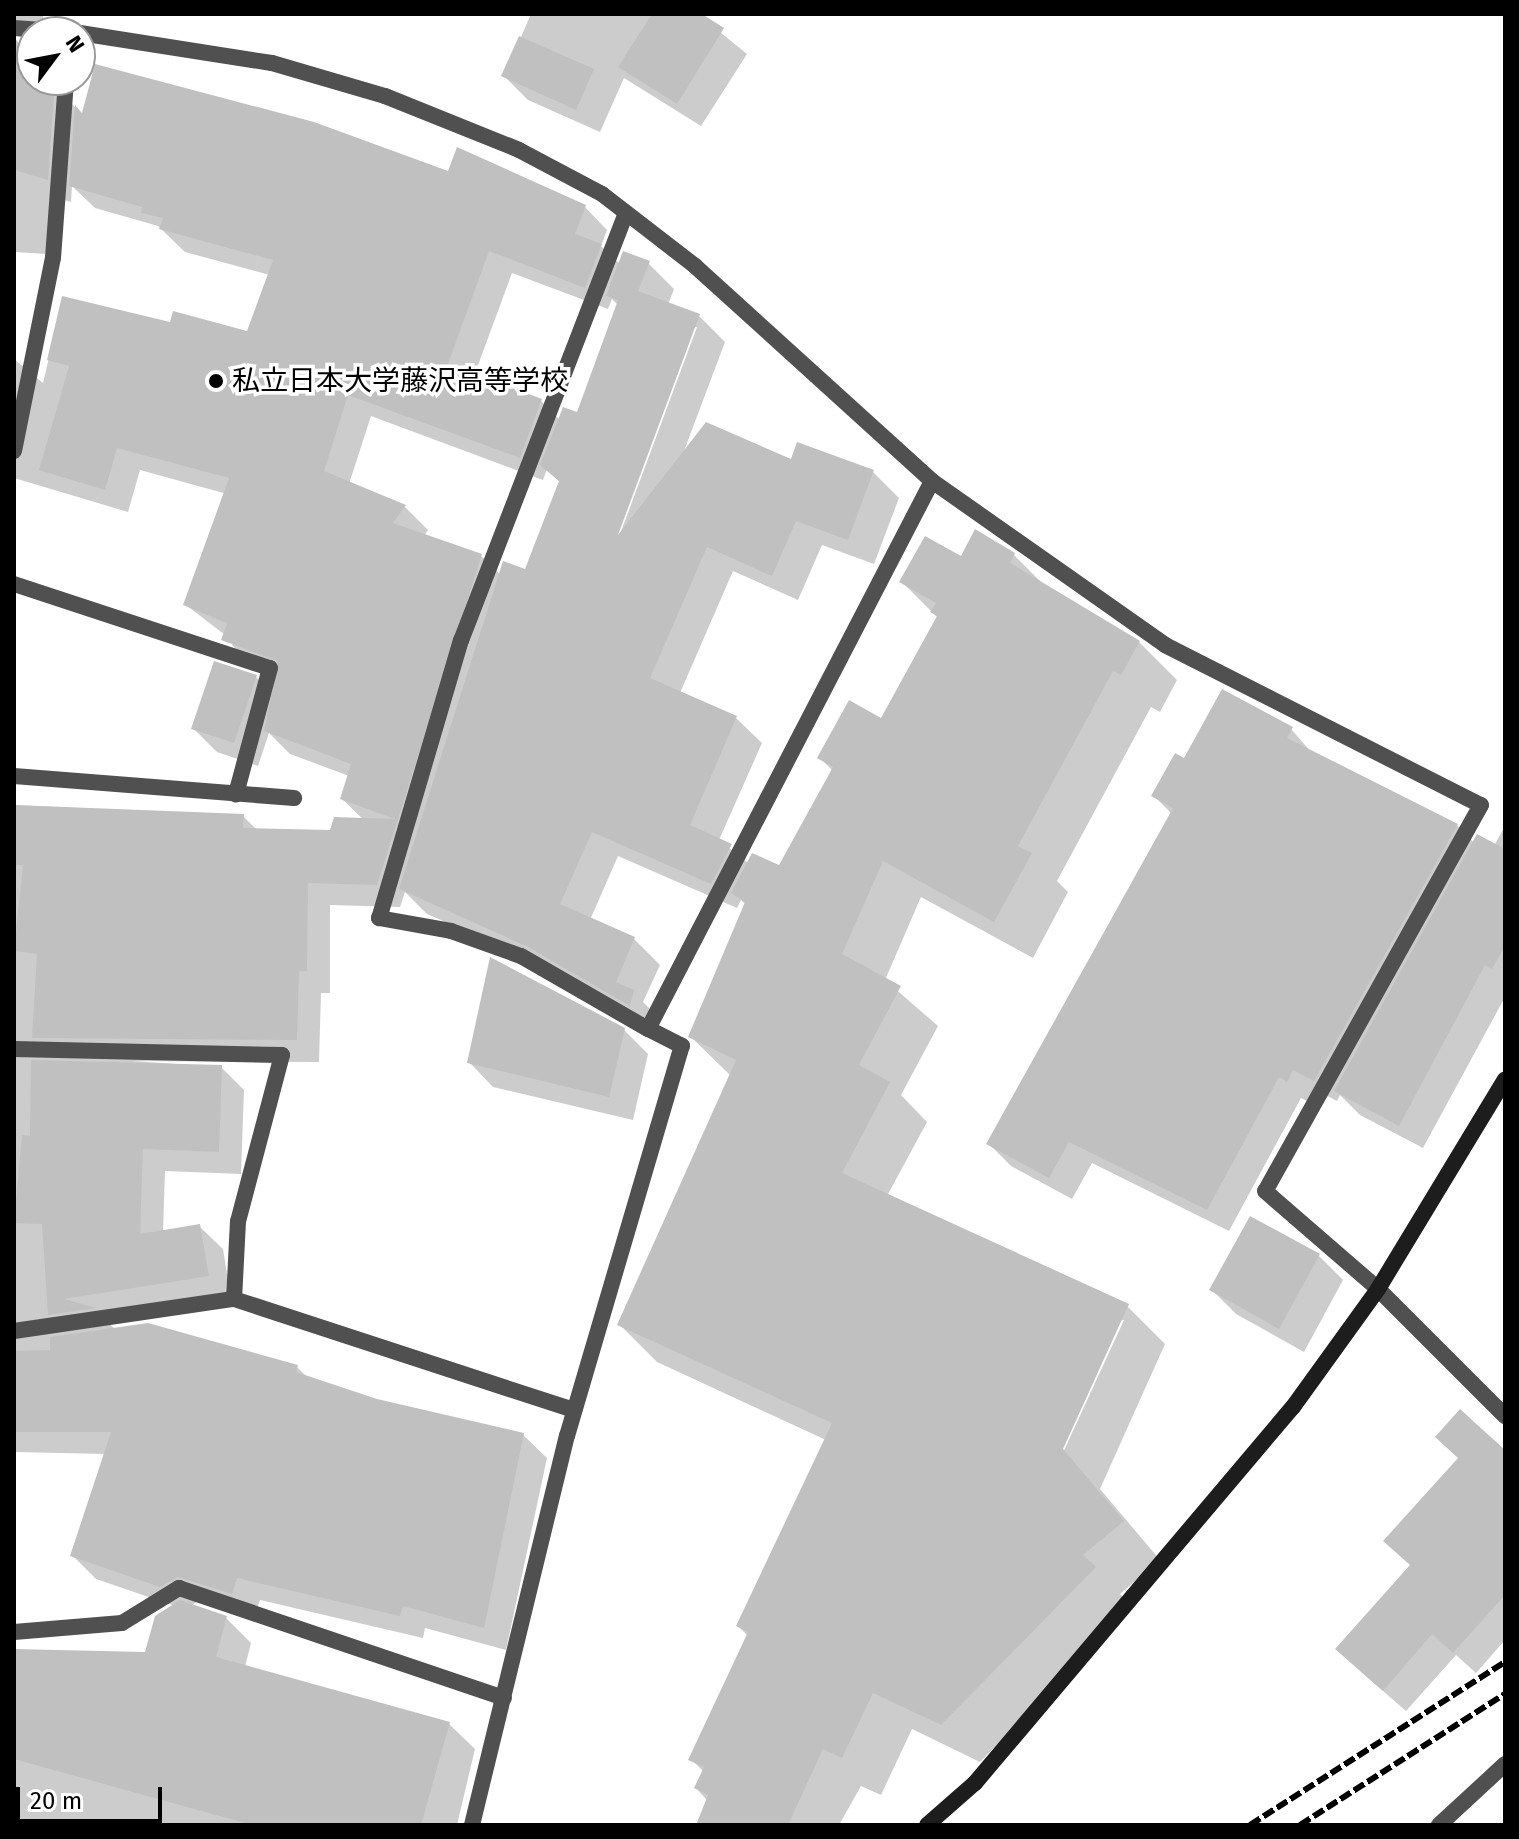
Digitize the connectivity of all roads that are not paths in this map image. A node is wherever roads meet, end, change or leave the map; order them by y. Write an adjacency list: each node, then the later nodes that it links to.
1 (96, 36): 3 (street)
2 (65, 96): 4 (street)
3 (626, 213): 5 (street); 10 (street)
4 (14, 451)
5 (932, 481): 10 (street); 13 (street)
6 (14, 584): 8 (street)
7 (14, 776): 8 (street)
8 (236, 794): 9 (street)
9 (294, 798)
10 (648, 1029): 16 (street)
11 (14, 1049): 14 (street)
12 (1505, 1079): 13 (street)
13 (1378, 1289): 17 (street); 22 (street)
14 (234, 1299): 15 (street); 16 (street)
15 (14, 1331)
16 (574, 1410): 19 (street)
17 (1505, 1416)
18 (14, 1632): 19 (street)
19 (504, 1698): 21 (street)
20 (1505, 1764): 23 (street)
21 (472, 1825)
22 (927, 1825)
23 (1439, 1825)

